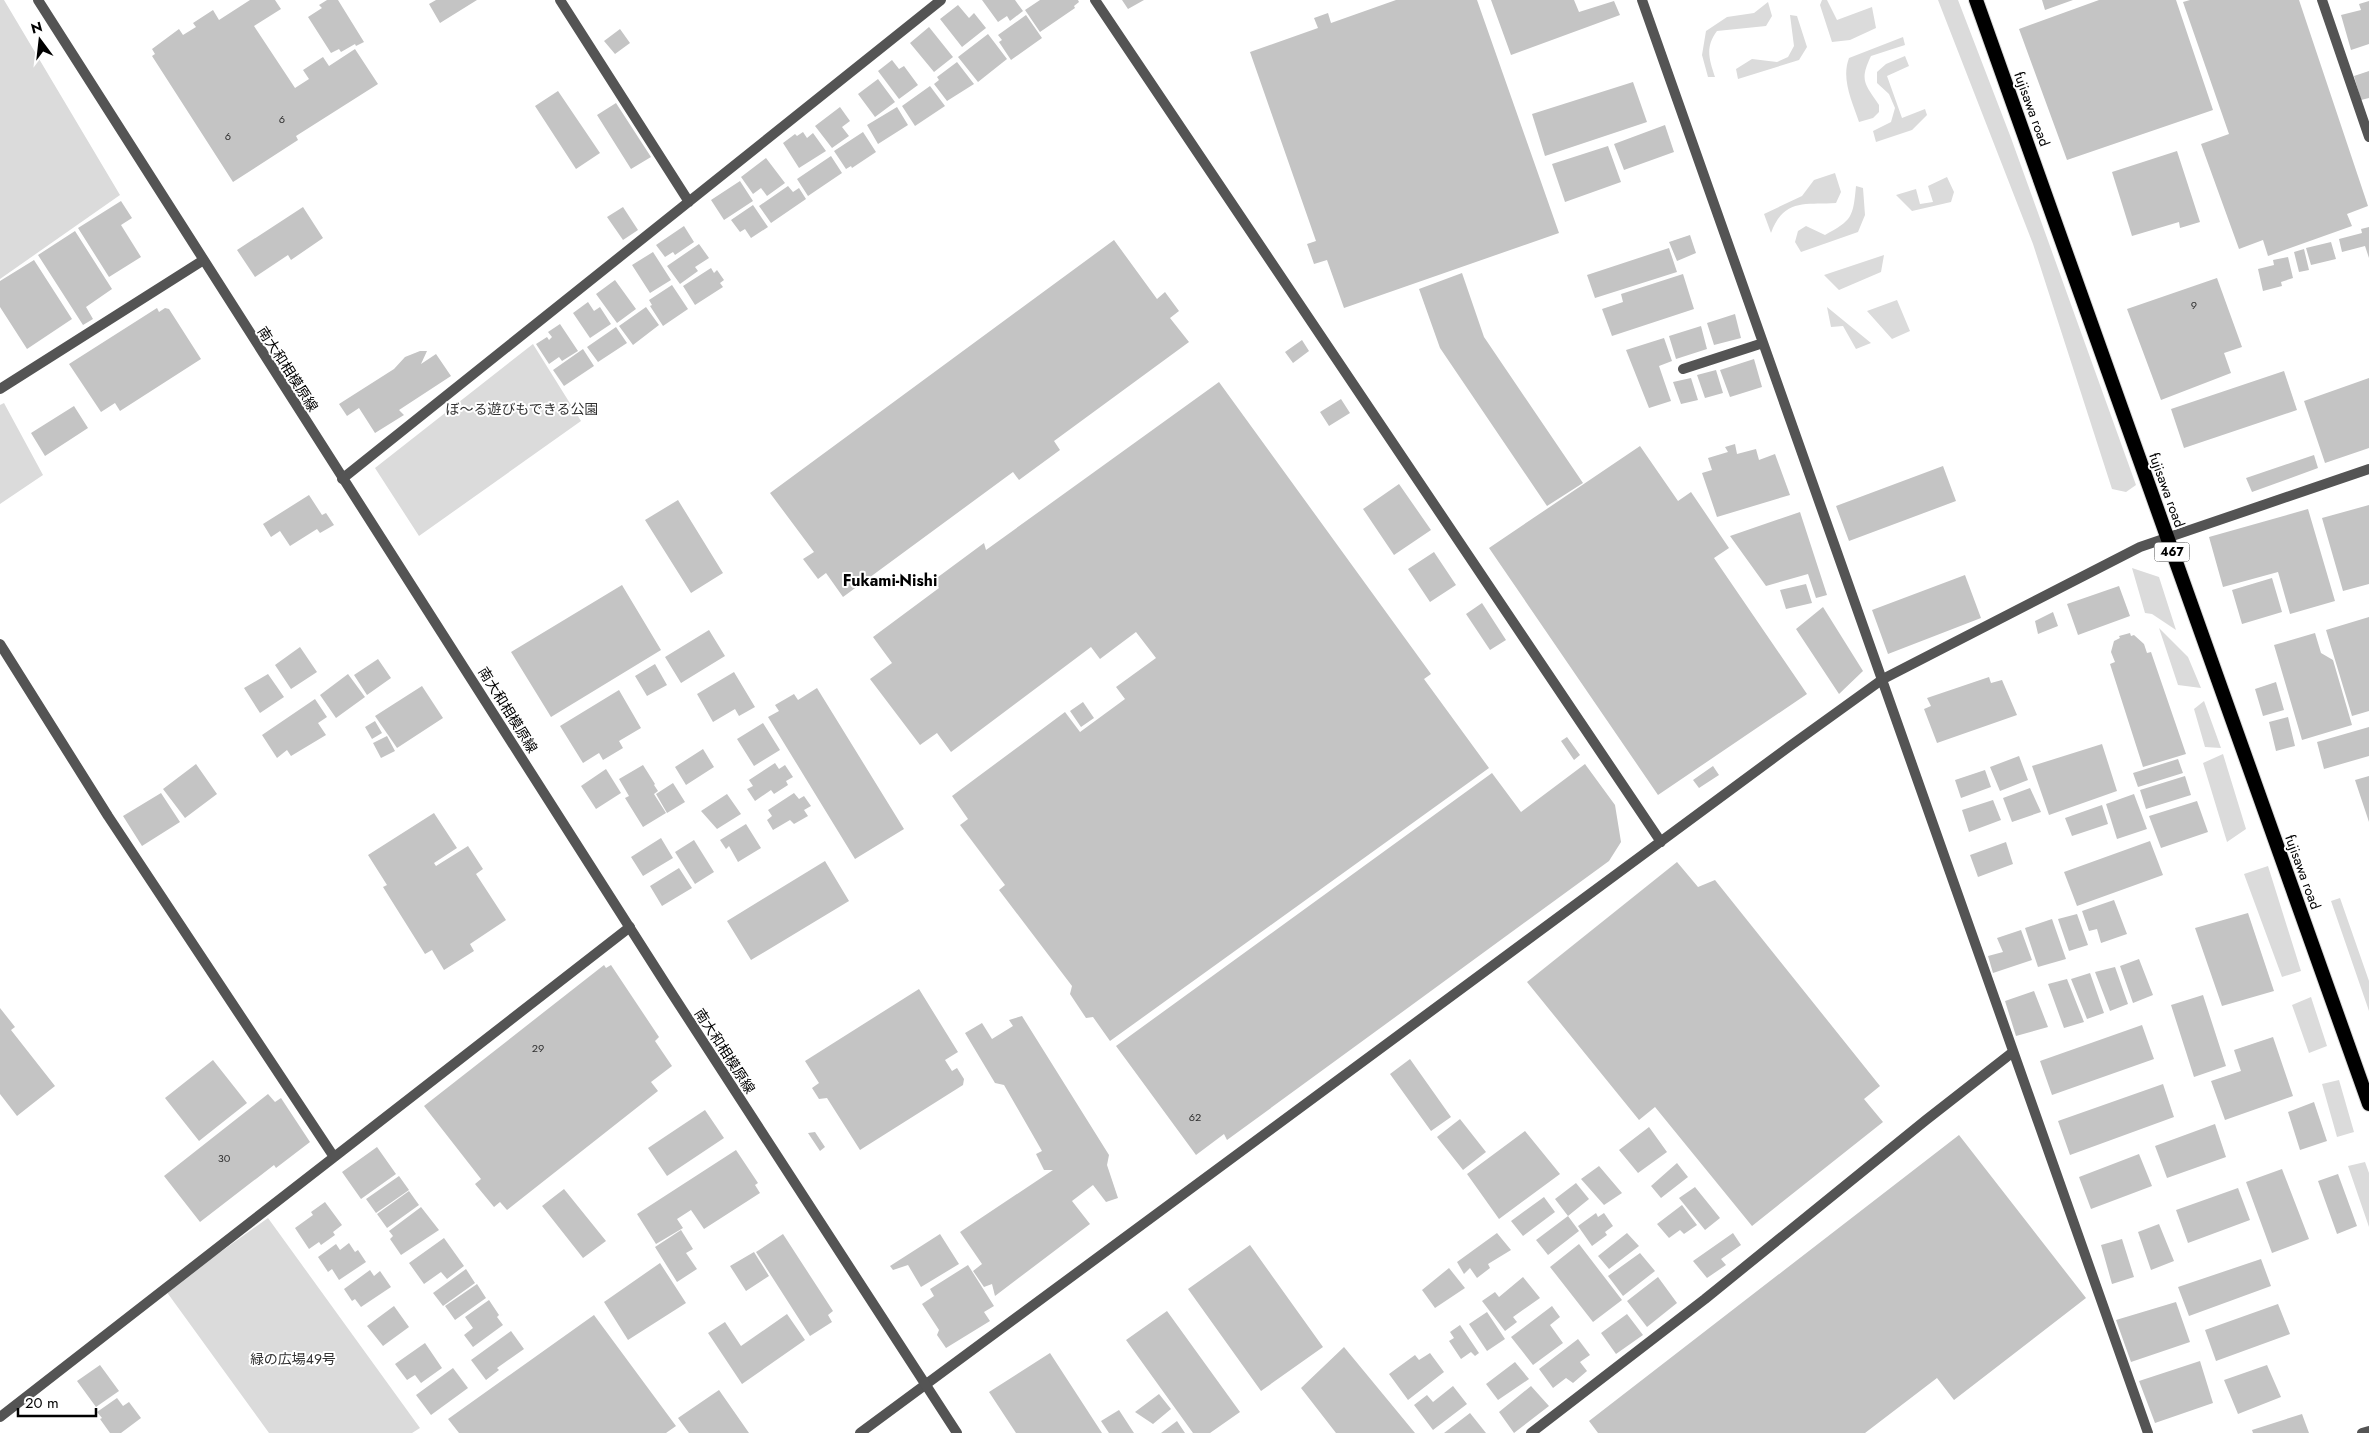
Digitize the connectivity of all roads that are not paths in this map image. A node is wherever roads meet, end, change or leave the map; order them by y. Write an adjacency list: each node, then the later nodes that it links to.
1 (38, 0): 10 (street, 南大和相模原線)
2 (560, 0): 9 (street)
3 (941, 0): 9 (street)
4 (1095, 0): 19 (street)
5 (1642, 0): 11 (street)
6 (1976, 0): 16 (highway, fujisawa road / 467)
7 (2324, 0): 8 (street)
8 (2369, 138)
9 (689, 202): 15 (street)
10 (202, 261): 13 (street); 15 (street, 南大和相模原線)
11 (1763, 343): 12 (street); 18 (street)
12 (1683, 369)
13 (0, 389)
14 (2369, 469): 16 (street)
15 (342, 479): 20 (street, 南大和相模原線)
16 (2167, 537): 18 (street); 22 (highway, fujisawa road / 467)
17 (0, 644): 23 (street)
18 (1883, 680): 19 (street); 21 (street)
19 (1660, 842): 24 (street)
20 (630, 927): 23 (street); 24 (street, 南大和相模原線)
21 (2013, 1052): 29 (street); 30 (street)
22 (2369, 1104)
23 (334, 1157): 25 (street)
24 (925, 1384): 27 (street); 28 (street, 南大和相模原線)
25 (0, 1417)
26 (2369, 1431): 31 (street)
27 (860, 1433)
28 (957, 1433)
29 (1531, 1433)
30 (2148, 1433)
31 (2362, 1433)

